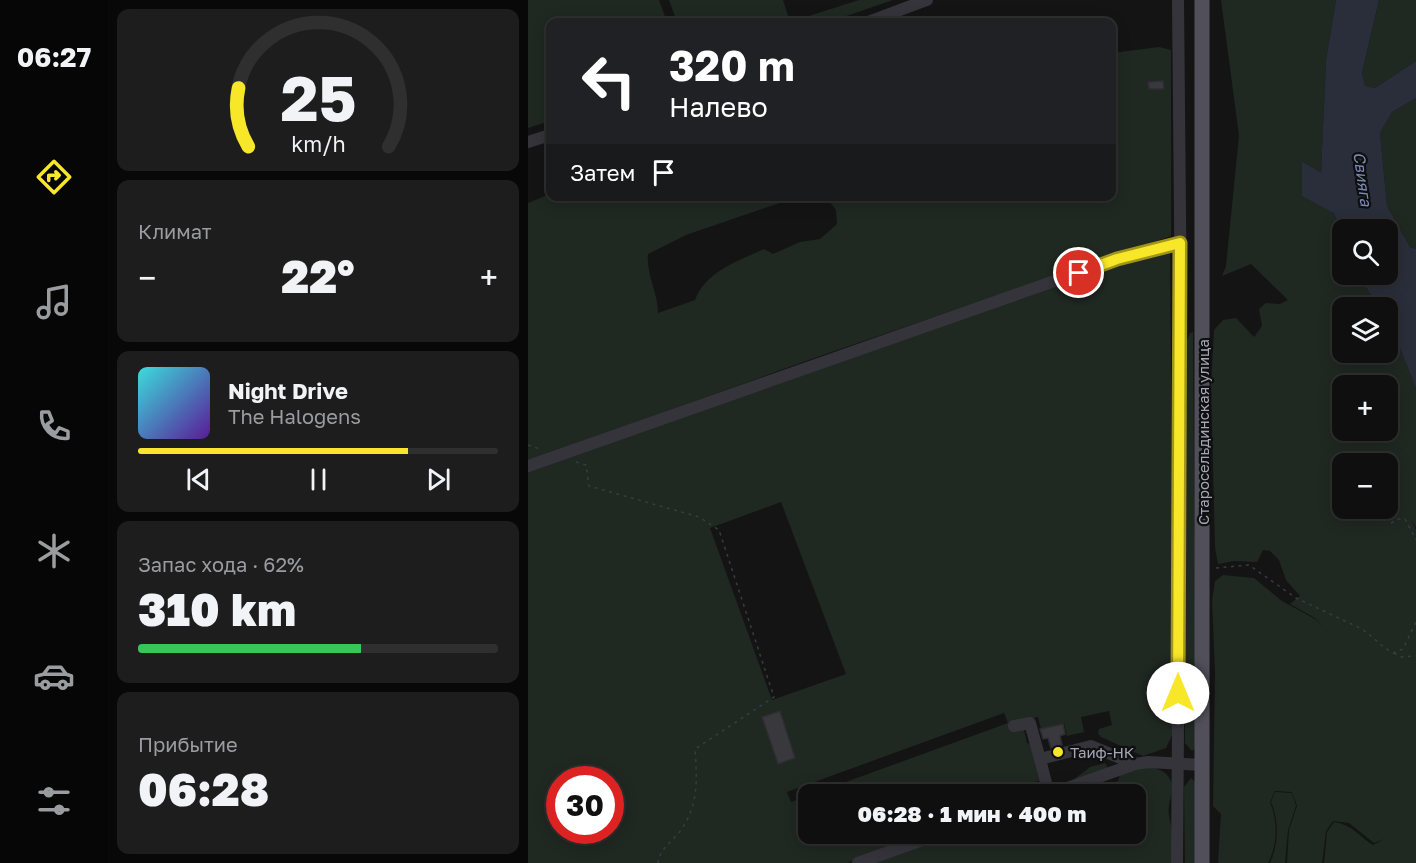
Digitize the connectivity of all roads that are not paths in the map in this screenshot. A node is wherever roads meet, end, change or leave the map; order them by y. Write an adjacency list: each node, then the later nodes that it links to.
1 (927, 0): 4 (street)
2 (1178, 0): 7 (street)
3 (1202, 0): 13 (main road, Старосельдинская улица)
4 (879, 18)
5 (546, 136): 6 (street)
6 (528, 142)
7 (1180, 243): 8 (street); 11 (street)
8 (528, 466)
9 (1014, 726): 10 (street)
10 (1040, 759): 12 (street); 14 (street)
11 (1178, 763): 12 (street); 13 (street); 18 (street)
12 (1135, 764): 15 (street)
13 (1203, 765): 19 (main road, Старосельдинская улица)
14 (1046, 784)
15 (1079, 784)
16 (911, 844): 17 (street)
17 (858, 863)
18 (1177, 863)
19 (1203, 863)

